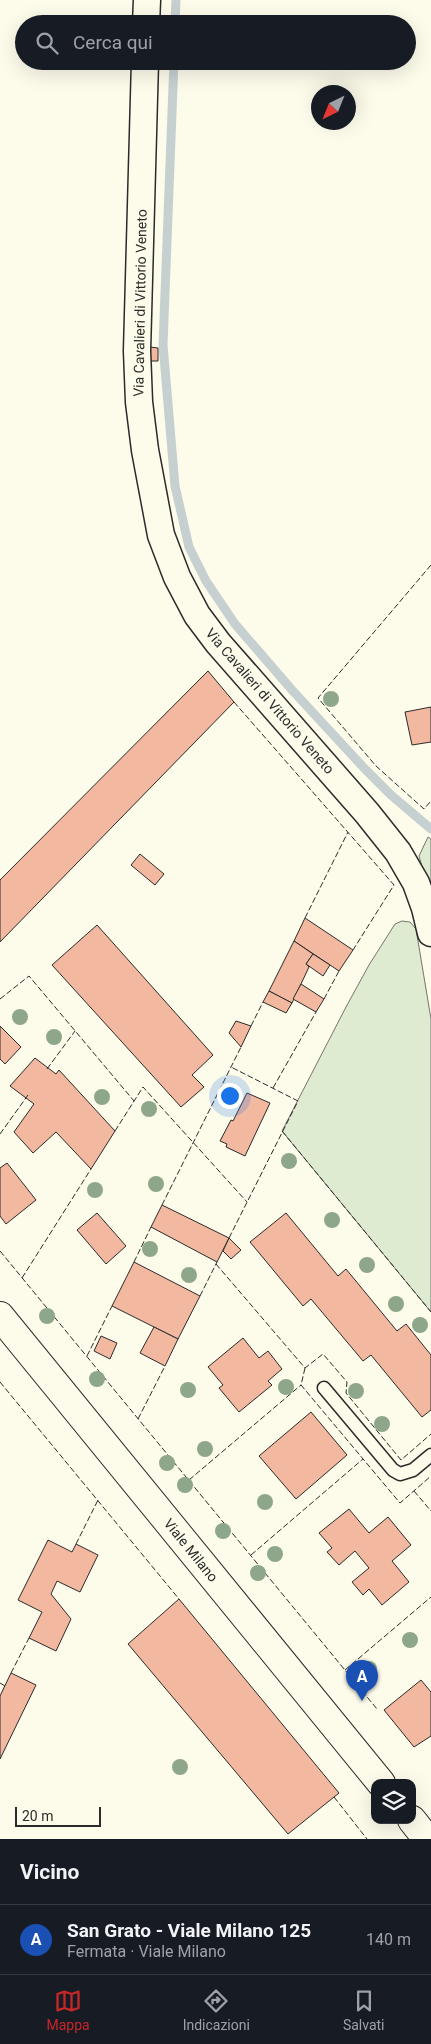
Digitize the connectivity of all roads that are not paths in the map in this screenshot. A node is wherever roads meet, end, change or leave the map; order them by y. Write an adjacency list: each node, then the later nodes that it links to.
1 (147, 0): 2 (street)
2 (146, 15)
3 (145, 70): 4 (street, Via Cavalieri di Vittorio Veneto)
4 (431, 933)
5 (0, 1316): 8 (street, Viale Milano)
6 (324, 1388): 7 (lane)
7 (431, 1455)
8 (378, 1779)
9 (415, 1824): 10 (street)
10 (427, 1839)

